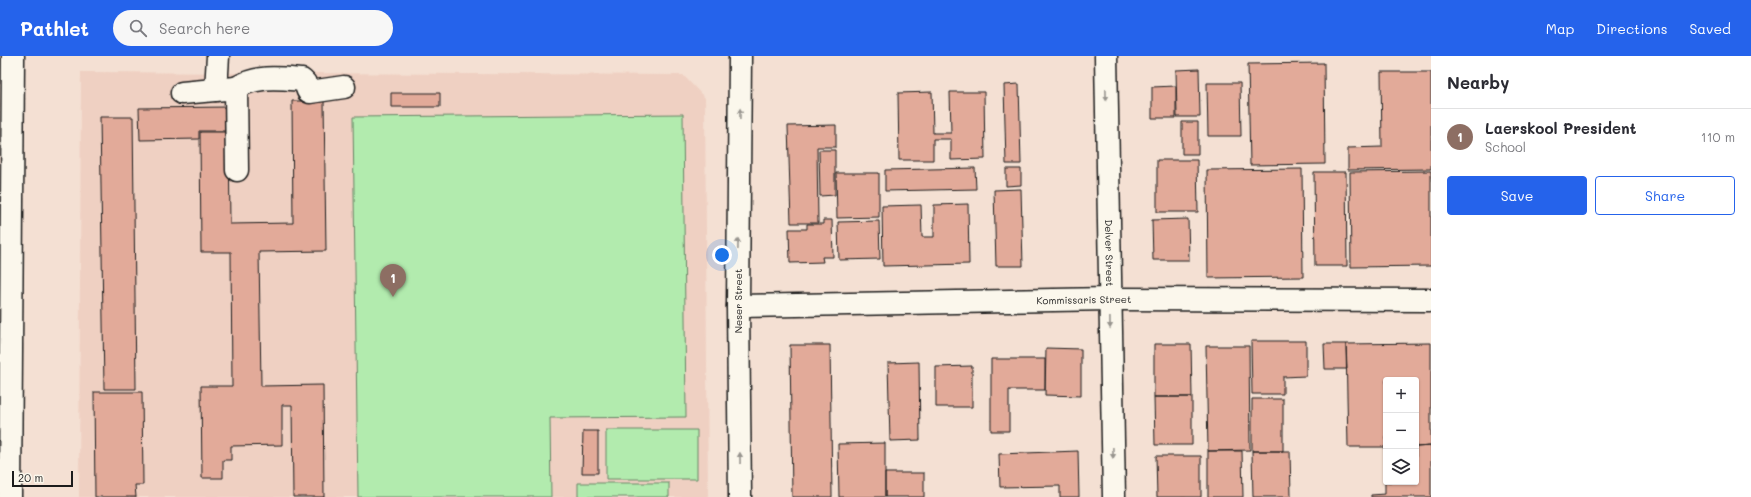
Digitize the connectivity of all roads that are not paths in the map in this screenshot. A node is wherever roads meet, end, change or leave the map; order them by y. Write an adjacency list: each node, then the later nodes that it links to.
1 (13, 56): 12 (street)
2 (218, 56): 6 (street)
3 (740, 56): 11 (street, Neser Street, one-way to 3)
4 (1106, 56): 9 (street, Delver Street, one-way to 9)
5 (344, 87): 6 (street)
6 (226, 89): 7 (street); 8 (street)
7 (182, 92)
8 (237, 170)
9 (1110, 300): 10 (street, Kommissaris Street); 11 (street, Kommissaris Street); 14 (street, Delver Street, one-way to 14)
10 (1431, 300)
11 (738, 306): 13 (street, Neser Street, one-way to 11)
12 (10, 497)
13 (740, 497)
14 (1114, 497)

